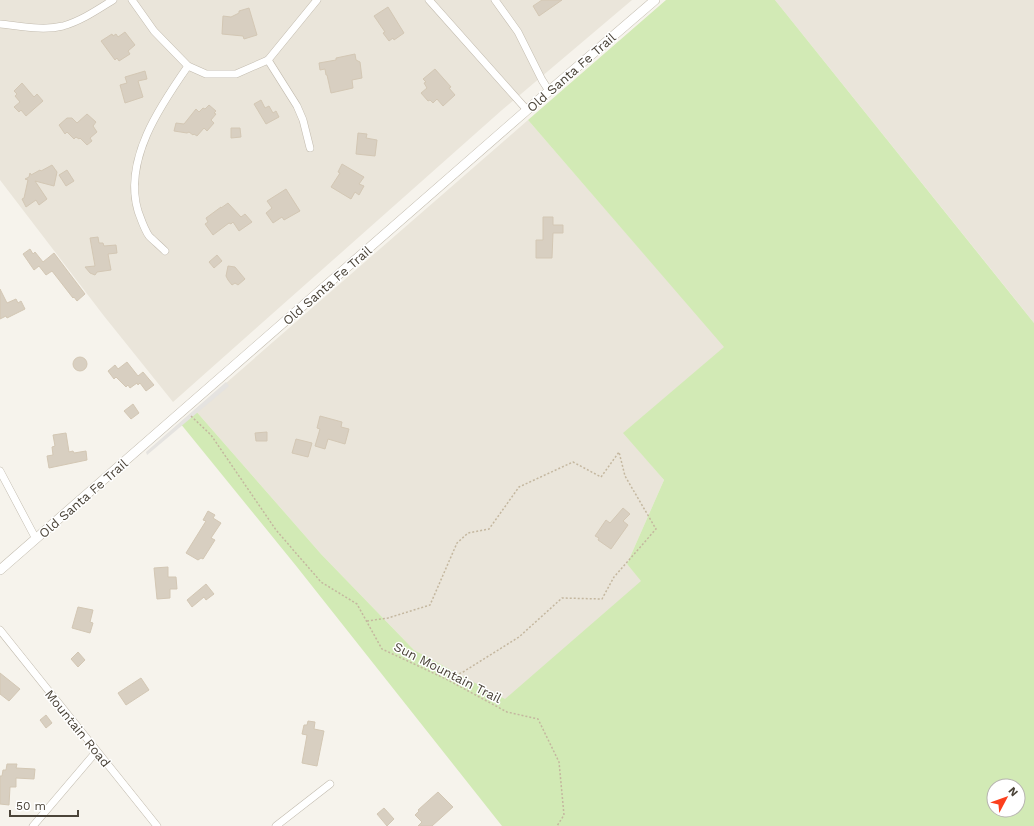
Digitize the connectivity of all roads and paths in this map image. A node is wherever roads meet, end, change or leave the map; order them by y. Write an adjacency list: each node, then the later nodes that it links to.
1 (113, 0): 7 (street)
2 (132, 0): 9 (street)
3 (317, 0): 8 (street)
4 (429, 0): 11 (street)
5 (495, 0): 10 (street)
6 (654, 0): 10 (street, Old Santa Fe Trail)
7 (0, 24)
8 (268, 60): 9 (street); 12 (street)
9 (188, 66): 13 (street)
10 (549, 91): 11 (street, Old Santa Fe Trail)
11 (527, 110): 14 (street, Old Santa Fe Trail)
12 (310, 148)
13 (165, 251)
14 (184, 410): 16 (street, Old Santa Fe Trail); 18 (path, Sun Mountain Trail)
15 (0, 471): 16 (street)
16 (36, 539): 17 (street, Old Santa Fe Trail)
17 (0, 570)
18 (367, 621): 20 (path, Sun Mountain Trail); 20 (path)
19 (0, 630): 21 (street, Mountain Road)
20 (446, 680): 26 (path, Sun Mountain Trail)
21 (96, 752): 23 (street); 24 (street, Mountain Road)
22 (330, 784): 25 (street)
23 (33, 826)
24 (157, 826)
25 (276, 826)
26 (558, 826)

